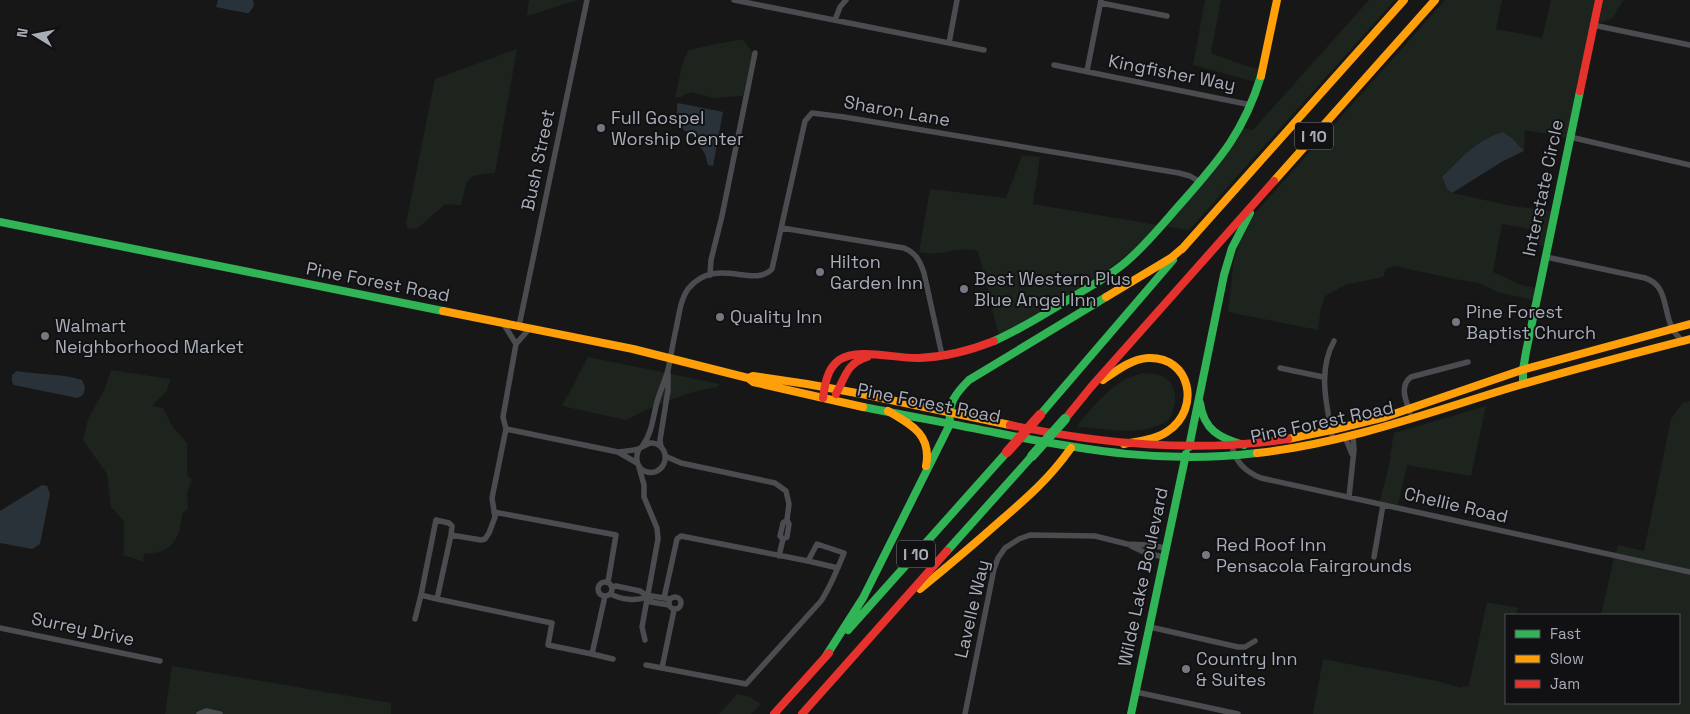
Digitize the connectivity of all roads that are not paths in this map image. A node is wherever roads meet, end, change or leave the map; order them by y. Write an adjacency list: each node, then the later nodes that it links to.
1 (587, 0): 31 (street, Bush Street)
2 (734, 0): 11 (street)
3 (846, 0): 11 (street)
4 (958, 0): 13 (street)
5 (1277, 0): 19 (main road)
6 (1404, 0): 26 (main road, I 10)
7 (1435, 0): 23 (main road, I 10)
8 (1599, 0): 12 (main road, Interstate Circle)
9 (1101, 2): 10 (street); 18 (street, Kingfisher Way)
10 (1168, 16)
11 (835, 20): 13 (street)
12 (1593, 25): 14 (street); 20 (main road, Interstate Circle)
13 (949, 43): 15 (street)
14 (1690, 45)
15 (984, 50)
16 (755, 54): 28 (street)
17 (1054, 65): 18 (street, Kingfisher Way)
18 (1087, 72): 19 (street, Kingfisher Way)
19 (1251, 105): 22 (main road)
20 (1570, 137): 21 (street); 27 (main road, Interstate Circle)
21 (1690, 165)
22 (1200, 182): 25 (street, Sharon Lane); 38 (main road)
23 (1257, 200): 49 (main road, I 10); 50 (main road)
24 (0, 222): 29 (main road, Pine Forest Road)
25 (782, 228): 28 (street, Sharon Lane); 38 (street)
26 (1185, 246): 55 (main road); 99 (main road, I 10, bridge)
27 (1546, 256): 33 (street); 43 (main road, Interstate Circle)
28 (710, 274): 39 (street)
29 (503, 323): 31 (main road, Pine Forest Road); 36 (street)
30 (1690, 324): 33 (main road, Pine Forest Road)
31 (519, 326): 32 (main road, Pine Forest Road)
32 (530, 329): 36 (street); 39 (main road, Pine Forest Road)
33 (1672, 329): 34 (street); 43 (main road, Pine Forest Road)
34 (1686, 340): 47 (main road, Pine Forest Road)
35 (1334, 341): 45 (street)
36 (516, 344): 58 (street)
37 (873, 356): 38 (main road); 44 (main road); 48 (main road)
38 (942, 356)
39 (670, 358): 42 (street); 46 (main road, Pine Forest Road)
40 (1468, 362): 56 (street)
41 (1280, 368): 45 (street)
42 (668, 370): 63 (street); 64 (street)
43 (1523, 370): 47 (main road, Interstate Circle); 56 (main road, Pine Forest Road)
44 (845, 376): 51 (main road); 52 (main road)
45 (1323, 377): 59 (street)
46 (748, 378): 48 (main road, Pine Forest Road); 53 (main road, Pine Forest Road)
47 (1523, 383): 56 (main road, Pine Forest Road)
48 (824, 387): 51 (main road, Pine Forest Road); 53 (main road)
49 (1091, 387): 61 (main road); 92 (main road, I 10, bridge)
50 (1201, 387): 62 (main road); 66 (main road, Wilde Lake Boulevard)
51 (839, 390): 52 (main road, Pine Forest Road); 53 (main road)
52 (858, 394): 55 (main road, Pine Forest Road)
53 (828, 399): 54 (main road, Pine Forest Road)
54 (888, 412): 57 (main road, Pine Forest Road); 75 (main road)
55 (949, 413): 57 (main road); 61 (main road, Pine Forest Road)
56 (1411, 414): 59 (main road, Pine Forest Road); 60 (main road, Pine Forest Road)
57 (950, 424): 65 (main road, Pine Forest Road); 75 (main road)
58 (506, 429): 68 (street); 79 (street)
59 (1332, 435): 60 (main road, Pine Forest Road); 62 (main road, Pine Forest Road); 67 (main road, Pine Forest Road)
60 (1349, 436): 77 (street)
61 (1124, 444): 66 (main road, Pine Forest Road)
62 (1244, 445): 67 (main road, Pine Forest Road)
63 (641, 447): 64 (street); 68 (street); 72 (street)
64 (661, 447): 69 (street)
65 (1071, 448): 70 (main road, Pine Forest Road); 92 (main road)
66 (1188, 448): 67 (main road, Pine Forest Road); 70 (main road, Wilde Lake Boulevard)
67 (1233, 451): 70 (main road, Pine Forest Road); 77 (street, Chellie Road)
68 (618, 452): 72 (street)
69 (665, 456): 71 (street); 73 (street)
70 (1184, 458): 81 (main road, Wilde Lake Boulevard)
71 (681, 463): 73 (street); 82 (street)
72 (638, 465): 74 (street); 76 (street)
73 (663, 465): 74 (street)
74 (656, 471): 76 (street)
75 (921, 483): 99 (main road)
76 (644, 485): 90 (street)
77 (1349, 497): 78 (street, Chellie Road)
78 (1383, 504): 83 (street); 86 (street, Chellie Road)
79 (494, 512): 80 (street); 87 (street)
80 (450, 535): 88 (street); 89 (street)
81 (1165, 552): 94 (main road, Wilde Lake Boulevard); 109 (street, Lavelle Way)
82 (780, 556): 84 (street); 91 (street)
83 (1374, 557)
84 (808, 561): 85 (street); 85 (street)
85 (838, 568): 103 (street)
86 (1690, 572)
87 (609, 590): 90 (street); 90 (street); 98 (street)
88 (421, 596): 89 (street); 93 (street)
89 (436, 598): 98 (street)
90 (649, 598): 91 (street); 96 (street)
91 (669, 603): 103 (street)
92 (898, 608): 108 (main road, I 10)
93 (415, 619)
94 (1150, 627): 97 (street); 104 (main road, Wilde Lake Boulevard)
95 (0, 628): 101 (street, Surrey Drive)
96 (645, 640)
97 (1254, 641)
98 (592, 654): 100 (street)
99 (826, 656): 107 (main road, I 10)
100 (613, 659)
101 (160, 660)
102 (646, 665): 103 (street)
103 (662, 668)
104 (1136, 692): 110 (main road, Wilde Lake Boulevard); 111 (street)
105 (199, 714): 106 (street)
106 (220, 714)
107 (774, 714)
108 (802, 714)
109 (965, 714)
110 (1131, 714)
111 (1238, 714)

